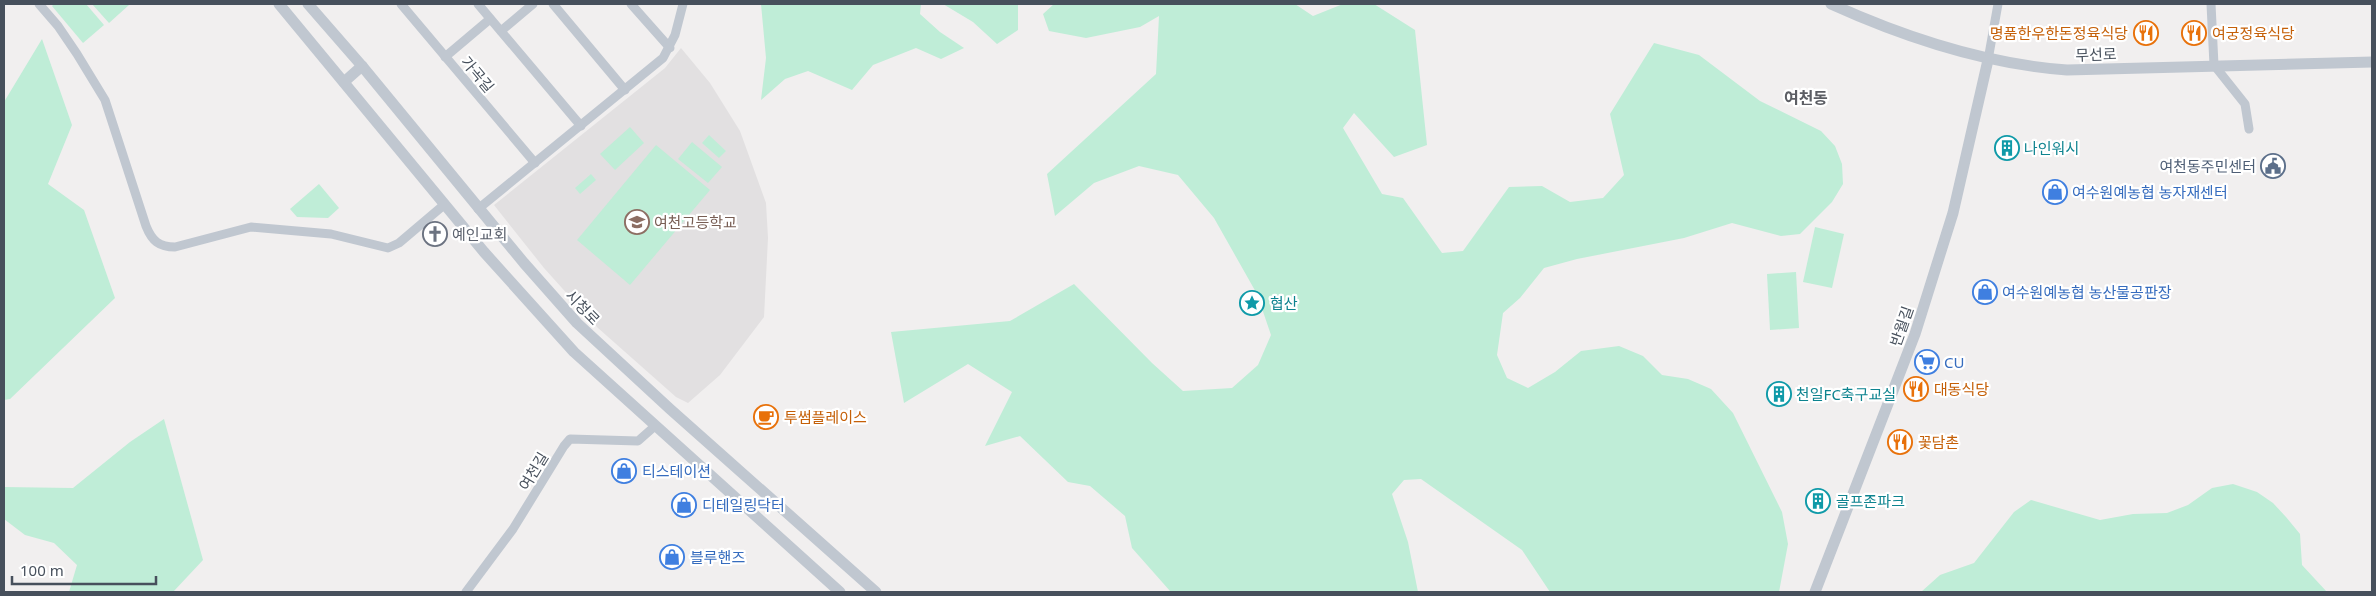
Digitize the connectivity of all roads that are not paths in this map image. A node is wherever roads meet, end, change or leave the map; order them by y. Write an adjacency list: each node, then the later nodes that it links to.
1 (38, 4): 26 (street)
2 (279, 4): 21 (street)
3 (308, 4): 20 (street, 시청로)
4 (400, 4): 16 (street, 가곡길)
5 (478, 4): 13 (street)
6 (533, 4): 14 (street)
7 (553, 4): 22 (street)
8 (631, 4): 15 (street)
9 (683, 4): 15 (street)
10 (1831, 4): 17 (street, 무선로)
11 (1998, 4): 17 (street)
12 (2211, 4): 19 (street)
13 (490, 19): 14 (street); 16 (street)
14 (501, 31): 23 (street)
15 (670, 48): 22 (street)
16 (446, 57): 25 (street, 가곡길)
17 (1988, 60): 19 (street, 무선로); 33 (street, 반월길)
18 (2372, 62): 19 (street, 무선로)
19 (2214, 65): 24 (street)
20 (362, 66): 21 (street); 27 (street, 시청로)
21 (344, 82): 26 (street)
22 (625, 90): 23 (street)
23 (581, 126): 25 (street)
24 (2249, 129)
25 (535, 163): 27 (street)
26 (444, 204): 29 (street)
27 (478, 209): 28 (street, 시청로)
28 (670, 409): 29 (street); 32 (street, 시청로)
29 (655, 426): 30 (street, 여천길); 31 (street)
30 (466, 592)
31 (840, 592)
32 (876, 592)
33 (1815, 592)

